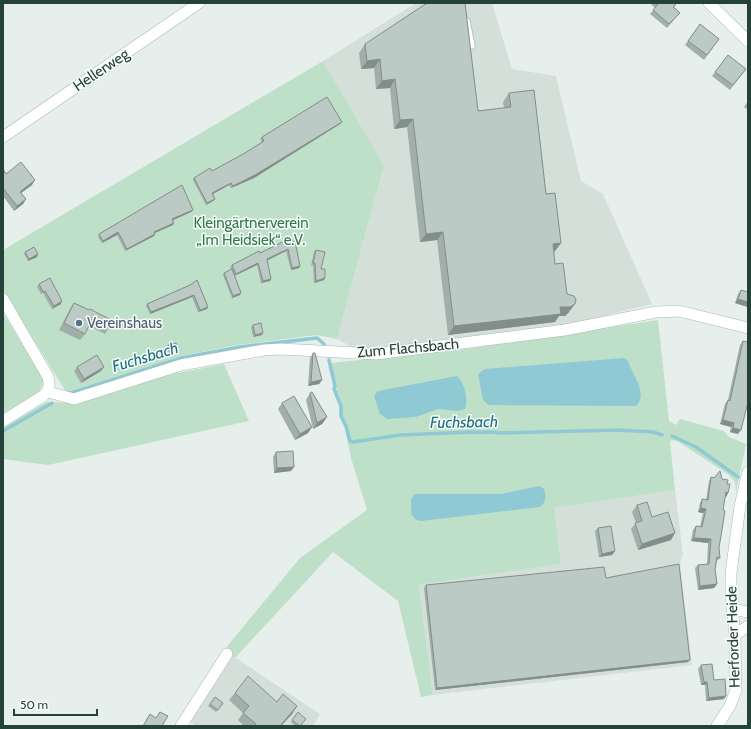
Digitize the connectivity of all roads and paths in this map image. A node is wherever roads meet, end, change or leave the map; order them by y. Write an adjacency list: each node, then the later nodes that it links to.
1 (199, 3): 6 (street, Hellerweg)
2 (709, 3): 4 (street)
3 (466, 17): 5 (lane)
4 (748, 40)
5 (472, 46)
6 (3, 137)
7 (3, 300): 9 (street)
8 (748, 328): 9 (street, Zum Flachsbach)
9 (48, 392): 10 (street)
10 (3, 421)
11 (748, 472): 12 (street, Herforder Heide)
12 (732, 609): 13 (street); 15 (street, Herforder Heide)
13 (748, 612)
14 (748, 626): 15 (street)
15 (735, 635): 18 (street, Herforder Heide)
16 (227, 654): 17 (street)
17 (181, 726)
18 (718, 726)

